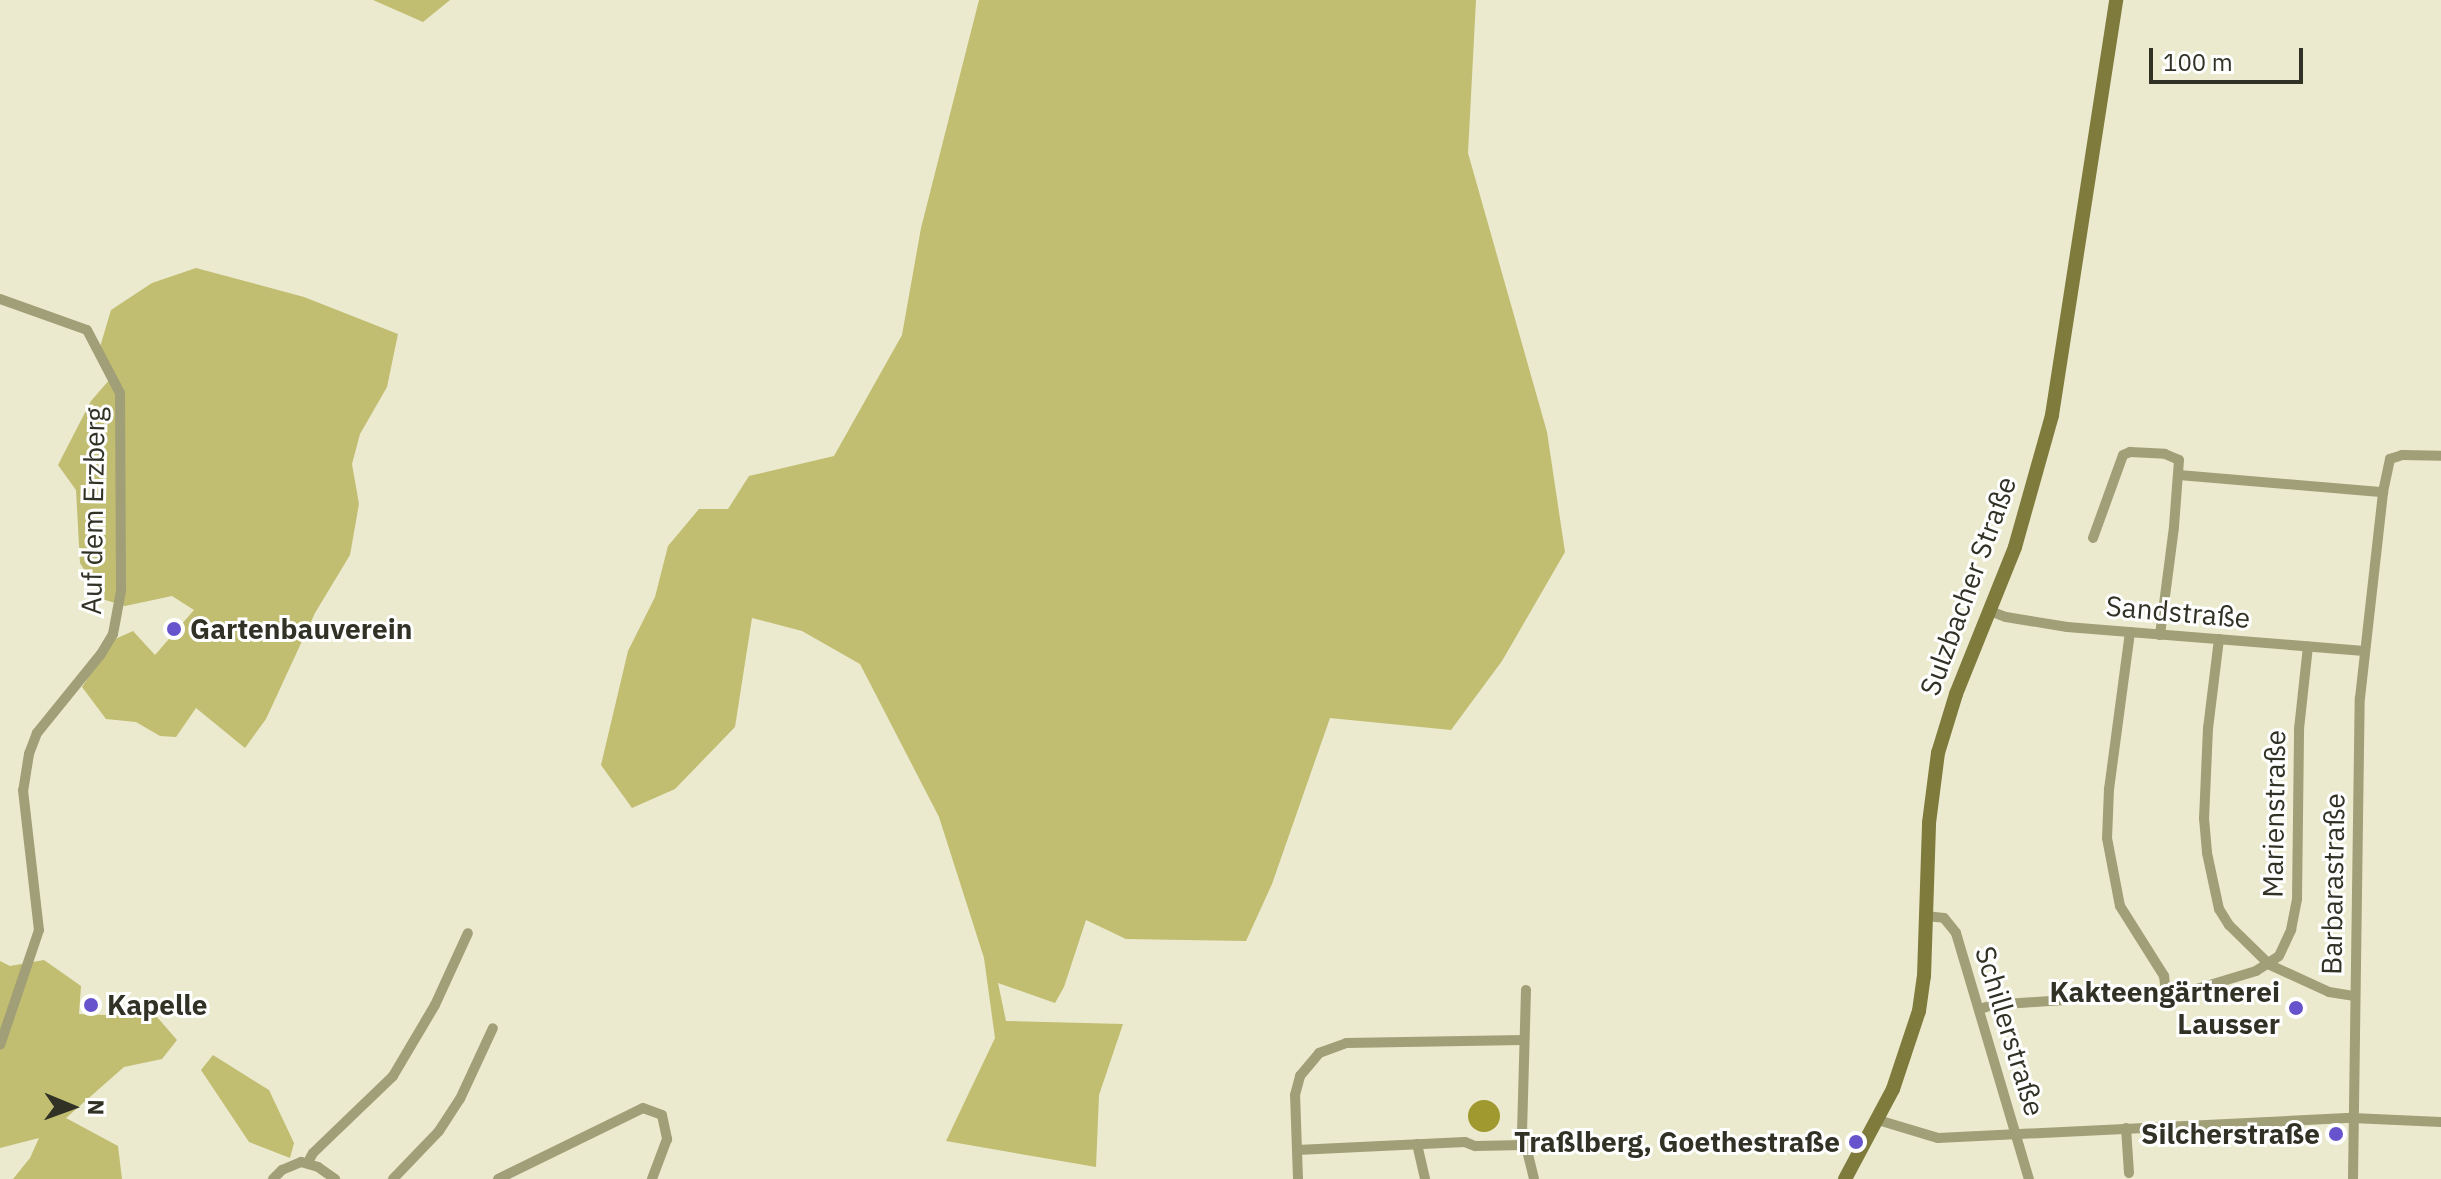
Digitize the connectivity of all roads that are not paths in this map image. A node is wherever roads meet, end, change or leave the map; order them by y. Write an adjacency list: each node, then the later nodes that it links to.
1 (2116, 0): 7 (main road, Sulzbacher Straße)
2 (0, 299): 22 (street, Auf dem Erzberg)
3 (2441, 456): 5 (street, Barbarastraße)
4 (2179, 475): 5 (street); 6 (street); 9 (street)
5 (2383, 492): 12 (street, Barbarastraße)
6 (2093, 538)
7 (1990, 611): 8 (street, Sandstraße); 13 (main road, Sulzbacher Straße)
8 (2130, 632): 9 (street, Sandstraße); 17 (street)
9 (2160, 635): 10 (street, Sandstraße)
10 (2219, 639): 11 (street, Sandstraße); 15 (street)
11 (2308, 646): 12 (street, Sandstraße); 15 (street, Marienstraße)
12 (2364, 651): 18 (street, Barbarastraße)
13 (1926, 916): 19 (street, Schillerstraße); 24 (main road, Sulzbacher Straße)
14 (468, 933): 31 (street)
15 (2270, 965): 17 (street); 18 (street)
16 (1526, 990): 21 (street)
17 (2166, 993): 19 (street)
18 (2355, 996): 23 (street, Barbarastraße)
19 (1980, 1009): 27 (street, Schillerstraße)
20 (493, 1028): 35 (street)
21 (1523, 1040): 29 (street); 30 (street)
22 (0, 1045)
23 (2352, 1118): 25 (street); 26 (street); 43 (street)
24 (1878, 1120): 27 (street); 41 (main road, Sulzbacher Straße)
25 (2441, 1122)
26 (2126, 1128): 27 (street); 32 (street)
27 (2016, 1133): 42 (street, Schillerstraße)
28 (1417, 1144): 29 (street); 30 (street); 39 (street)
29 (1524, 1145): 40 (street)
30 (1297, 1150): 38 (street)
31 (308, 1162): 33 (street); 34 (street)
32 (2129, 1173)
33 (273, 1179)
34 (335, 1179)
35 (393, 1179)
36 (498, 1179): 37 (street)
37 (652, 1179)
38 (1298, 1179)
39 (1425, 1179)
40 (1534, 1179)
41 (1845, 1179)
42 (2029, 1179)
43 (2353, 1179)

